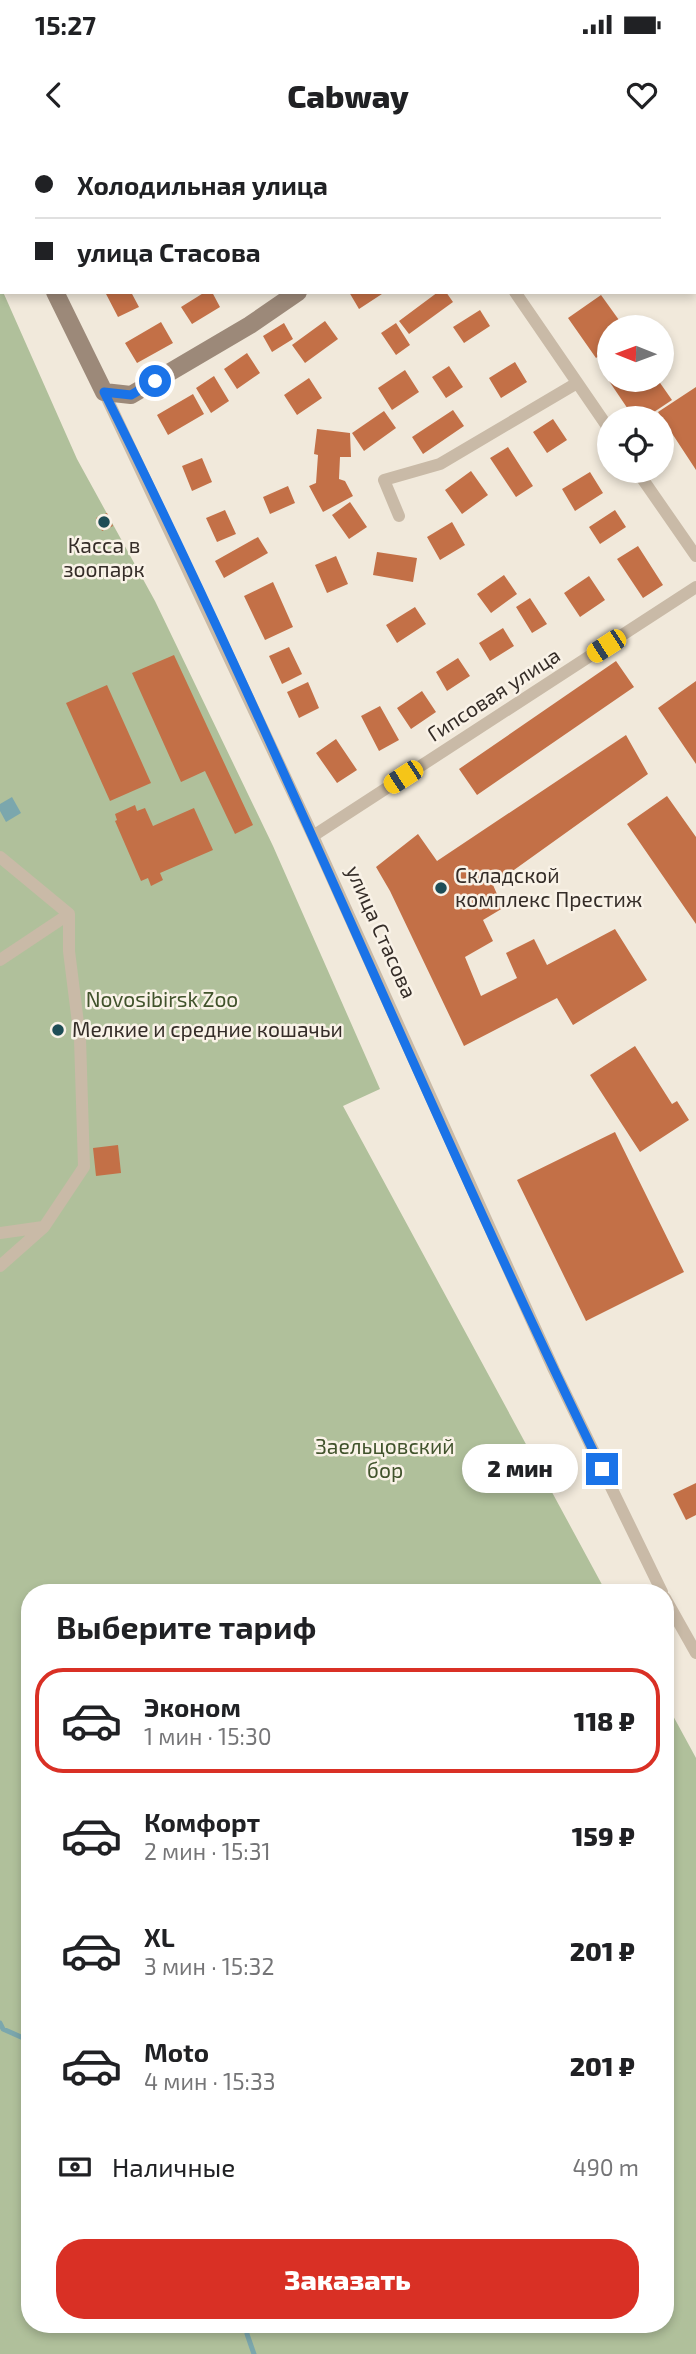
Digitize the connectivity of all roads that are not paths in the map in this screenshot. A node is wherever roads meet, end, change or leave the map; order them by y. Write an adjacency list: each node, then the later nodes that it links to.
1 (56, 294): 5 (street, улица Стасова)
2 (295, 294): 5 (street)
3 (516, 294): 4 (street)
4 (577, 383): 6 (street); 8 (street)
5 (104, 392): 11 (street, улица Стасова)
6 (597, 412)
7 (645, 483): 9 (street)
8 (399, 516)
9 (696, 556)
10 (696, 587): 11 (street, Гипсовая улица)
11 (313, 836): 18 (street, улица Стасова)
12 (0, 857): 13 (street)
13 (69, 914): 14 (street); 15 (street)
14 (0, 960)
15 (44, 1227): 16 (street); 17 (street)
16 (0, 1233)
17 (0, 1265)
18 (658, 1584)
19 (674, 1614): 20 (street)
20 (696, 1653)

